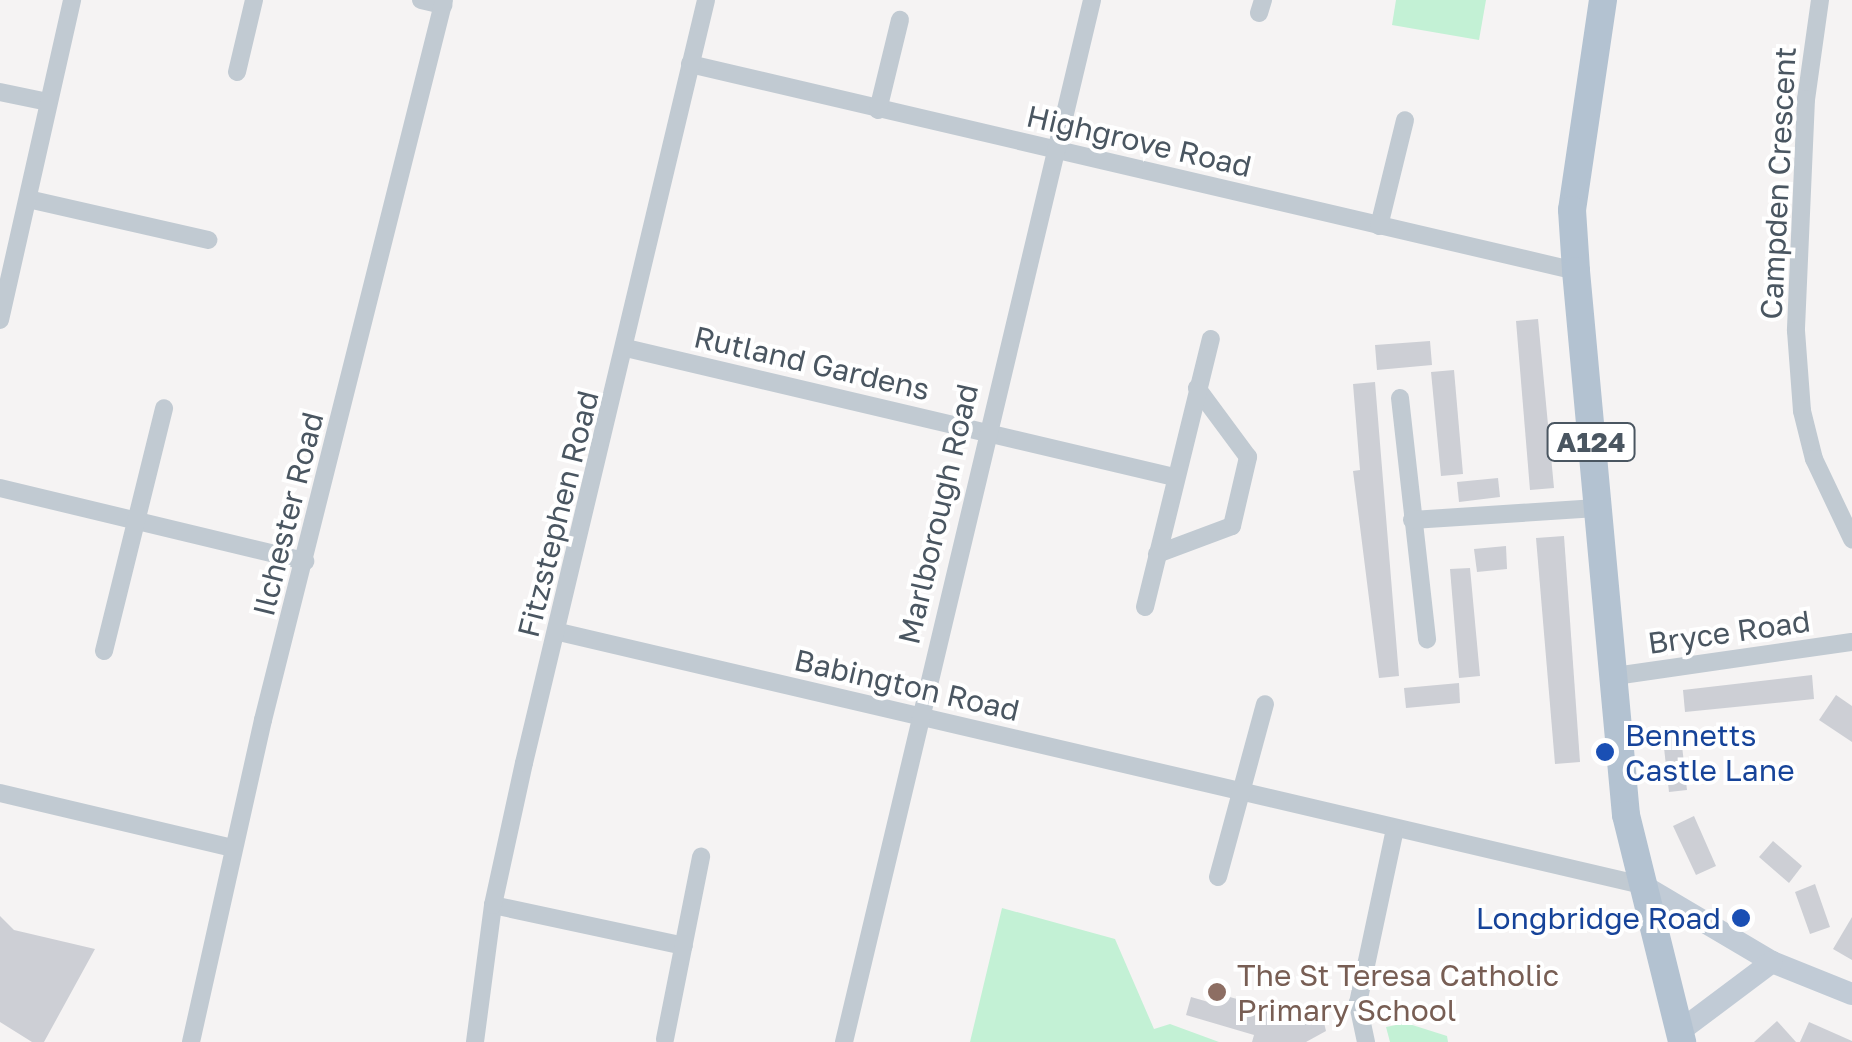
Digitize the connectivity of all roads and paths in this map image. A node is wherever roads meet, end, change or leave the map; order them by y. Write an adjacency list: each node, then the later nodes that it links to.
1 (72, 0): 13 (street)
2 (254, 0): 11 (street)
3 (421, 0): 8 (street)
4 (706, 0): 10 (street, Fitzstephen Road)
5 (1092, 0): 16 (street, Marlborough Road)
6 (1603, 0): 20 (main road, A124)
7 (1820, 0): 34 (street, Campden Crescent)
8 (444, 3): 36 (street, Ilchester Road)
9 (900, 20): 14 (street)
10 (690, 64): 14 (street, Highgrove Road); 24 (street, Fitzstephen Road)
11 (237, 72)
12 (0, 92): 13 (street)
13 (48, 102): 17 (street)
14 (878, 110): 16 (street, Highgrove Road)
15 (1405, 120): 18 (street)
16 (1056, 150): 18 (street, Highgrove Road); 28 (street, Marlborough Road)
17 (28, 199): 19 (street); 21 (street)
18 (1379, 226): 20 (street, Highgrove Road)
19 (208, 240)
20 (1576, 270): 31 (main road, A124)
21 (4, 290): 22 (street)
22 (0, 320)
23 (1211, 340): 25 (street)
24 (626, 348): 28 (street, Rutland Gardens); 38 (street, Fitzstephen Road)
25 (1198, 388): 29 (street); 35 (street)
26 (1400, 398): 32 (street)
27 (164, 408): 33 (street)
28 (985, 431): 29 (street, Rutland Gardens); 44 (street, Marlborough Road)
29 (1174, 476): 35 (street)
30 (0, 488): 33 (street)
31 (1597, 508): 32 (street); 42 (main road, A124)
32 (1412, 520): 39 (street)
33 (138, 521): 36 (street); 41 (street)
34 (1852, 539)
35 (1156, 554): 37 (street)
36 (305, 561): 48 (street, Ilchester Road)
37 (1145, 606)
38 (559, 632): 44 (street, Babington Road); 52 (street, Fitzstephen Road)
39 (1426, 638)
40 (1852, 642): 42 (street, Bryce Road)
41 (104, 651)
42 (1614, 676): 51 (main road, A124)
43 (1266, 704): 45 (street)
44 (920, 716): 45 (street, Babington Road); 60 (street, Marlborough Road)
45 (1242, 791): 47 (street, Babington Road); 50 (street)
46 (0, 793): 48 (street)
47 (1395, 829): 51 (street, Babington Road); 61 (street)
48 (232, 848): 58 (street, Ilchester Road)
49 (701, 856): 53 (street)
50 (1218, 877)
51 (1642, 884): 54 (main road); 56 (main road, A124)
52 (493, 905): 53 (street); 59 (street, Fitzstephen Road)
53 (684, 946): 57 (street)
54 (1772, 962): 55 (main road); 56 (main road)
55 (1852, 994)
56 (1681, 1036)
57 (665, 1039)
58 (191, 1042)
59 (475, 1042)
60 (844, 1042)
61 (1366, 1042)

